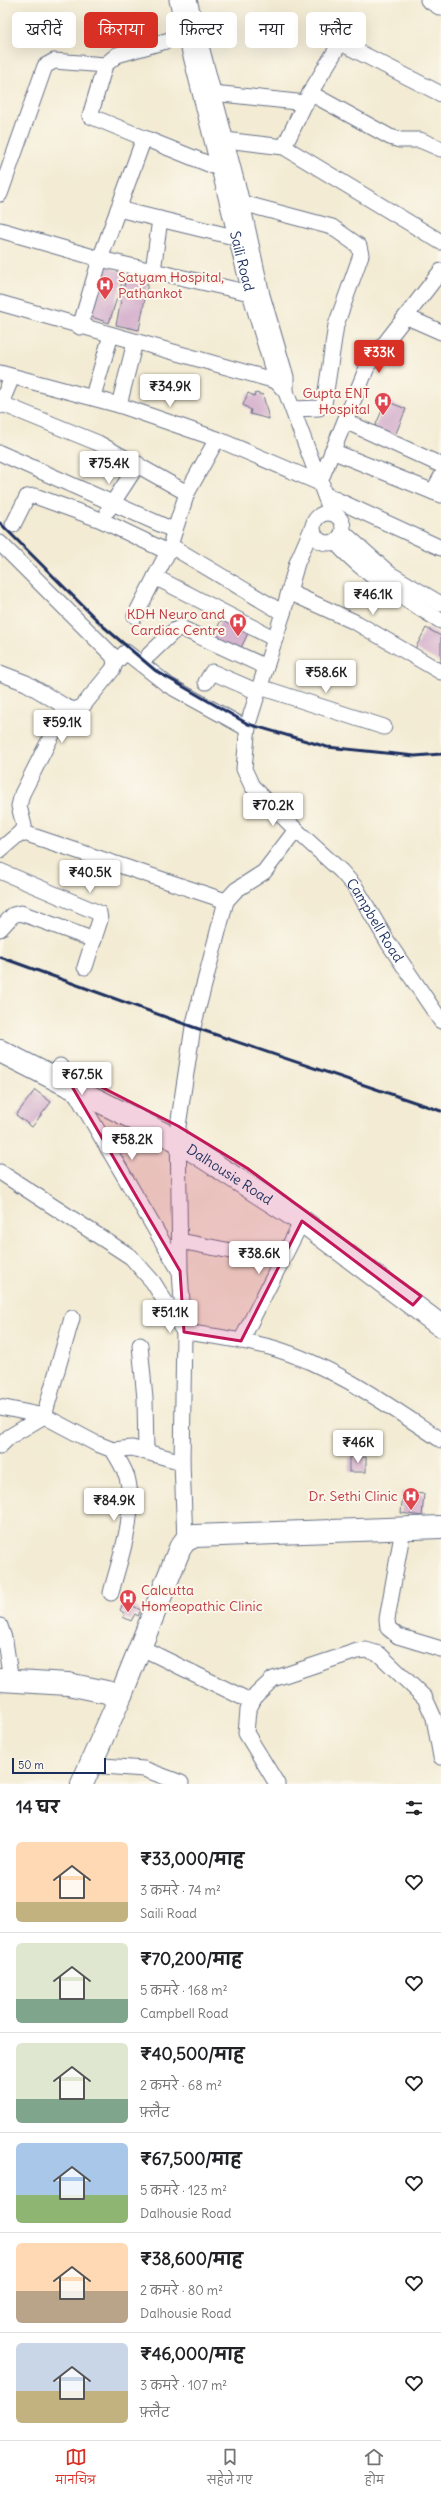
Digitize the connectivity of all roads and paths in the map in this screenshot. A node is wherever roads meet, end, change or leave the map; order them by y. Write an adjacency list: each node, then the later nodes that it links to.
1 (177, 0): 5 (street, Saili Road)
2 (189, 0): 9 (street)
3 (428, 0): 4 (street)
4 (441, 8)
5 (180, 12)
6 (166, 41): 8 (street)
7 (191, 48): 13 (street, Saili Road)
8 (105, 65): 12 (street); 17 (street)
9 (213, 93): 11 (street); 13 (street)
10 (441, 94): 11 (street)
11 (308, 98): 14 (street); 15 (street)
12 (144, 138): 16 (street); 19 (street)
13 (219, 141): 14 (street); 16 (street, Saili Road); 18 (street)
14 (284, 146): 23 (street)
15 (441, 149)
16 (221, 169): 22 (street, Saili Road)
17 (0, 194)
18 (242, 203): 35 (street); 39 (street)
19 (118, 209): 20 (street); 24 (street)
20 (160, 219): 22 (street); 25 (street)
21 (0, 230): 24 (street)
22 (238, 238): 27 (street, Saili Road)
23 (441, 242)
24 (100, 259): 25 (street); 30 (street)
25 (153, 271): 27 (street)
26 (441, 271): 29 (street)
27 (250, 293): 35 (street, Saili Road)
28 (0, 303): 30 (street)
29 (407, 317): 31 (street); 40 (street)
30 (80, 327): 32 (street)
31 (441, 332)
32 (110, 335): 33 (street); 36 (street)
33 (135, 342): 35 (street); 38 (street)
34 (6, 375): 36 (street); 37 (street)
35 (283, 383): 39 (street, Saili Road)
36 (93, 396): 38 (street)
37 (0, 404): 44 (street)
38 (119, 404): 41 (street)
39 (293, 409): 47 (street, Saili Road)
40 (345, 420): 42 (street); 45 (street)
41 (217, 439): 47 (street); 48 (street)
42 (332, 451): 47 (street); 49 (street)
43 (0, 453): 50 (street)
44 (138, 464): 48 (street); 50 (street)
45 (441, 464)
46 (441, 476): 49 (street)
47 (323, 486): 51 (street, Saili Road); 58 (street)
48 (188, 493): 55 (street)
49 (437, 493)
50 (113, 502): 52 (street); 55 (street)
51 (331, 512): 54 (street); 56 (street)
52 (101, 520): 53 (street); 59 (street)
53 (13, 525)
54 (313, 526): 56 (street); 61 (street, Campbell Road)
55 (173, 530): 59 (street)
56 (339, 537): 62 (street); 65 (street)
57 (0, 543): 68 (street)
58 (441, 548)
59 (169, 549): 60 (street); 63 (street)
60 (155, 577): 64 (street); 66 (street)
61 (290, 592): 63 (street, Campbell Road); 70 (street)
62 (441, 604)
63 (283, 613): 66 (street, Campbell Road)
64 (135, 616)
65 (441, 620)
66 (275, 639): 69 (street, Campbell Road)
67 (149, 655): 69 (street)
68 (115, 663): 74 (street); 76 (street)
69 (266, 667): 73 (street, Campbell Road)
70 (441, 672)
71 (0, 673): 74 (street)
72 (206, 682): 73 (street)
73 (259, 690): 75 (street); 76 (street, Campbell Road)
74 (66, 707): 78 (street)
75 (384, 727)
76 (248, 729): 77 (street, Campbell Road)
77 (296, 830): 81 (street); 85 (street, Campbell Road)
78 (21, 832): 79 (street); 81 (street)
79 (0, 850)
80 (0, 871): 83 (street)
81 (226, 901): 90 (street)
82 (0, 929): 83 (street)
83 (94, 940): 84 (street)
84 (85, 968)
85 (440, 1018)
86 (0, 1036): 88 (street, Dalhousie Road)
87 (0, 1051): 89 (street, Dalhousie Road)
88 (60, 1066): 89 (street); 90 (street, Dalhousie Road)
89 (74, 1088): 90 (street, Dalhousie Road); 95 (street)
90 (178, 1134): 92 (street, Dalhousie Road); 93 (street); 96 (street, Dalhousie Road)
91 (0, 1172): 100 (street)
92 (302, 1221): 94 (street); 96 (street, Dalhousie Road)
93 (180, 1241): 94 (street); 95 (street)
94 (282, 1261): 101 (street)
95 (180, 1271): 100 (street)
96 (417, 1300): 97 (street, Dalhousie Road); 99 (street, Dalhousie Road)
97 (441, 1311)
98 (72, 1318): 104 (street)
99 (441, 1326)
100 (184, 1332): 101 (street); 109 (street)
101 (241, 1342): 105 (street)
102 (140, 1345): 108 (street)
103 (0, 1407): 104 (street)
104 (44, 1416): 106 (street); 107 (street)
105 (441, 1440)
106 (0, 1446)
107 (113, 1450): 108 (street); 113 (street)
108 (146, 1452): 109 (street)
109 (182, 1462): 112 (street)
110 (441, 1527): 111 (street)
111 (403, 1529): 112 (street); 115 (street)
112 (185, 1541): 116 (street)
113 (110, 1593)
114 (0, 1626): 119 (street)
115 (388, 1628): 117 (street); 118 (street)
116 (140, 1647): 120 (street); 121 (street)
117 (441, 1649)
118 (380, 1654): 121 (street); 122 (street)
119 (6, 1680): 120 (street)
120 (121, 1695): 123 (street)
121 (252, 1702): 125 (street)
122 (441, 1756)
123 (86, 1774): 124 (street)
124 (181, 1783)
125 (277, 1784)

